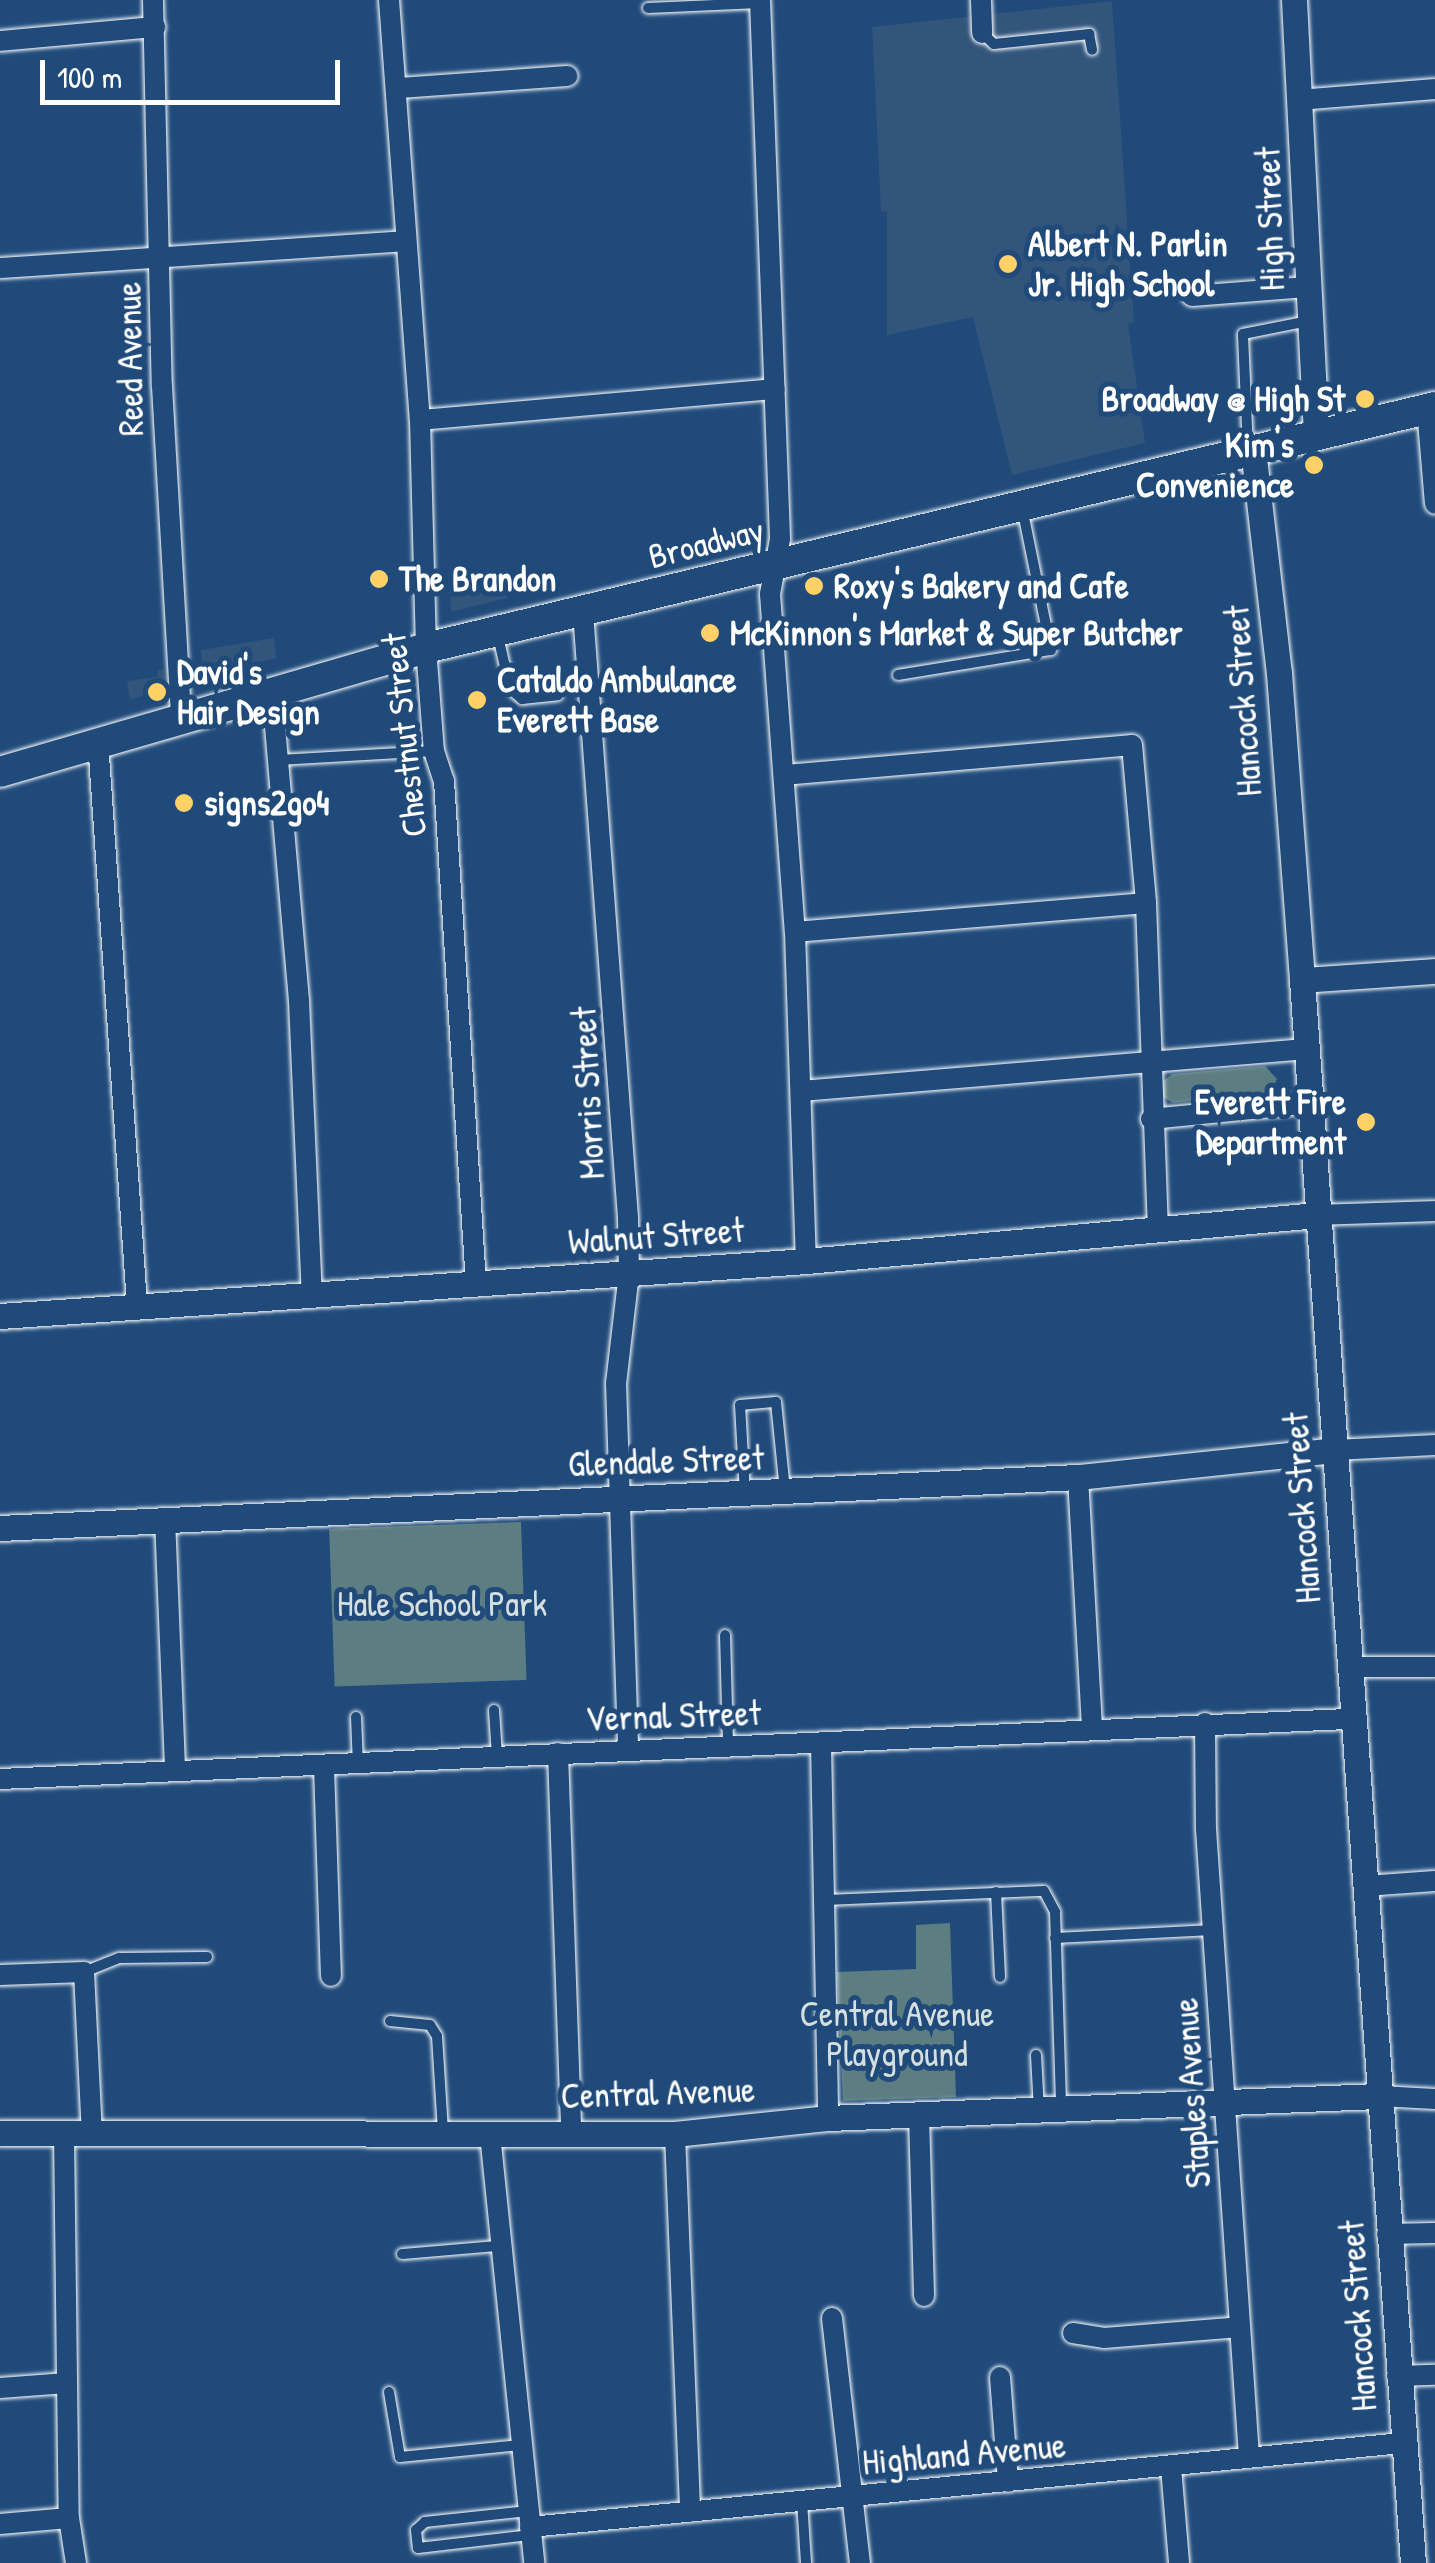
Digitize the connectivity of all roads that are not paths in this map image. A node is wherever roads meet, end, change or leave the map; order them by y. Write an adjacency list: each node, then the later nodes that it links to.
1 (153, 0): 7 (street, Reed Avenue)
2 (389, 0): 12 (street, Chestnut Street)
3 (981, 0): 8 (street)
4 (1294, 0): 14 (street, High Street)
5 (760, 2): 6 (lane); 21 (street)
6 (648, 8)
7 (155, 26): 9 (street); 16 (street, Reed Avenue)
8 (982, 34): 10 (lane)
9 (0, 41)
10 (1092, 50)
11 (568, 76): 12 (street)
12 (399, 88): 15 (street, Chestnut Street)
13 (1435, 90): 14 (street)
14 (1299, 100): 18 (street, High Street)
15 (405, 241): 16 (street); 23 (street, Chestnut Street)
16 (160, 257): 17 (street); 35 (street, Reed Avenue)
17 (0, 268)
18 (1307, 287): 19 (street); 20 (street, High Street)
19 (1192, 296)
20 (1309, 321): 24 (street, High Street); 25 (lane)
21 (775, 389): 23 (street); 28 (street)
22 (1431, 408): 24 (main road, Broadway); 26 (street)
23 (420, 420): 31 (street, Chestnut Street)
24 (1316, 434): 25 (main road, Broadway)
25 (1251, 450): 27 (main road, Broadway); 44 (street, Hancock Street)
26 (1435, 504)
27 (1022, 506): 28 (main road, Broadway); 32 (lane)
28 (775, 564): 29 (main road, Broadway); 40 (street)
29 (582, 612): 30 (main road, Broadway); 54 (street, Morris Street)
30 (498, 635): 31 (main road, Broadway); 34 (lane)
31 (426, 648): 33 (main road, Broadway); 37 (street, Chestnut Street)
32 (898, 675)
33 (272, 692): 35 (main road, Broadway); 38 (street)
34 (558, 695)
35 (181, 716): 36 (main road, Broadway)
36 (98, 741): 39 (main road, Broadway); 57 (street)
37 (434, 751): 38 (lane); 55 (street, Chestnut Street)
38 (278, 760): 56 (street)
39 (0, 772)
40 (784, 775): 41 (street); 42 (street)
41 (1146, 903): 42 (street); 46 (street)
42 (794, 932): 47 (street)
43 (1435, 971): 44 (street)
44 (1302, 980): 45 (street, Hancock Street)
45 (1306, 1049): 46 (street); 48 (street, Hancock Street)
46 (1150, 1064): 47 (street); 49 (street)
47 (802, 1091): 53 (street)
48 (1310, 1103): 49 (street); 51 (street, Hancock Street)
49 (1152, 1119): 52 (street)
50 (1435, 1211): 51 (street)
51 (1317, 1215): 52 (street, Walnut Street); 60 (street, Hancock Street)
52 (1158, 1228): 53 (street, Walnut Street)
53 (806, 1261): 54 (street, Walnut Street)
54 (629, 1273): 55 (street, Walnut Street); 64 (street, Morris Street)
55 (476, 1284): 56 (street, Walnut Street)
56 (312, 1295): 57 (street, Walnut Street)
57 (137, 1306): 58 (street, Walnut Street)
58 (0, 1316)
59 (1435, 1445): 60 (street)
60 (1334, 1450): 61 (street, Glendale Street); 68 (street, Hancock Street)
61 (1078, 1477): 62 (street, Glendale Street); 74 (street)
62 (785, 1492): 63 (street, Glendale Street); 63 (lane)
63 (746, 1494): 64 (street, Glendale Street)
64 (618, 1495): 65 (street, Glendale Street); 77 (street, Morris Street)
65 (165, 1518): 66 (street, Glendale Street); 82 (street)
66 (0, 1528)
67 (725, 1634): 76 (lane)
68 (1348, 1667): 69 (street); 72 (street, Hancock Street)
69 (1435, 1667)
70 (494, 1710): 79 (lane)
71 (356, 1717): 80 (lane)
72 (1349, 1719): 73 (street, Vernal Street); 85 (street, Hancock Street)
73 (1205, 1723): 74 (street, Vernal Street); 88 (street, Staples Avenue)
74 (1092, 1726): 75 (street, Vernal Street)
75 (821, 1743): 76 (street, Vernal Street); 87 (street)
76 (728, 1745): 77 (street, Vernal Street)
77 (628, 1750): 78 (street, Vernal Street)
78 (558, 1753): 79 (street, Vernal Street); 103 (street)
79 (497, 1757): 80 (street, Vernal Street)
80 (358, 1765): 81 (street, Vernal Street)
81 (324, 1767): 82 (street, Vernal Street); 93 (street)
82 (175, 1768): 83 (street, Vernal Street)
83 (0, 1779)
84 (1435, 1881): 85 (street)
85 (1365, 1886): 97 (street, Hancock Street)
86 (996, 1892): 87 (lane); 89 (lane); 94 (lane)
87 (826, 1900): 102 (street)
88 (1213, 1930): 89 (lane); 99 (street, Staples Avenue)
89 (1055, 1938): 100 (lane)
90 (207, 1957): 91 (lane)
91 (84, 1972): 92 (street); 106 (street)
92 (0, 1976)
93 (331, 1976)
94 (1000, 1977)
95 (390, 2021): 109 (lane)
96 (1036, 2056): 100 (lane)
97 (1379, 2096): 98 (street); 99 (street, Central Avenue); 111 (street, Hancock Street)
98 (1435, 2099)
99 (1228, 2103): 100 (street, Central Avenue); 116 (street, Staples Avenue)
100 (1050, 2111): 101 (street, Central Avenue)
101 (920, 2115): 102 (street, Central Avenue); 114 (street)
102 (828, 2118): 108 (street, Central Avenue)
103 (570, 2132): 107 (street, Central Avenue); 108 (street, Central Avenue)
104 (0, 2133): 105 (street, Central Avenue)
105 (64, 2133): 106 (street, Central Avenue); 121 (street)
106 (92, 2133): 109 (street, Central Avenue)
107 (490, 2134): 109 (street, Central Avenue); 112 (street)
108 (675, 2134): 131 (street)
109 (443, 2138)
110 (1435, 2233): 111 (street)
111 (1387, 2234): 119 (street, Hancock Street)
112 (498, 2246): 113 (lane); 125 (street)
113 (402, 2254)
114 (924, 2296)
115 (832, 2318): 129 (street)
116 (1240, 2327): 117 (street); 126 (street, Staples Avenue)
117 (1072, 2333)
118 (1435, 2375): 119 (street)
119 (1397, 2376): 124 (street, Hancock Street)
120 (1000, 2377): 128 (street)
121 (67, 2383): 122 (street); 132 (street)
122 (0, 2388)
123 (389, 2392): 125 (lane)
124 (1403, 2444): 126 (street, Highland Avenue); 140 (street, Hancock Street)
125 (520, 2445): 134 (street)
126 (1249, 2457): 127 (street, Highland Avenue)
127 (1172, 2467): 128 (street, Highland Avenue); 139 (street)
128 (1008, 2482): 129 (street, Highland Avenue)
129 (852, 2497): 130 (street, Highland Avenue); 138 (street)
130 (802, 2502): 131 (street, Highland Avenue); 137 (lane)
131 (690, 2512): 134 (street, Highland Avenue)
132 (69, 2518): 133 (street); 135 (street)
133 (0, 2524)
134 (530, 2524): 134 (lane); 136 (street)
135 (76, 2563)
136 (534, 2563)
137 (806, 2563)
138 (860, 2563)
139 (1179, 2563)
140 (1412, 2563)

